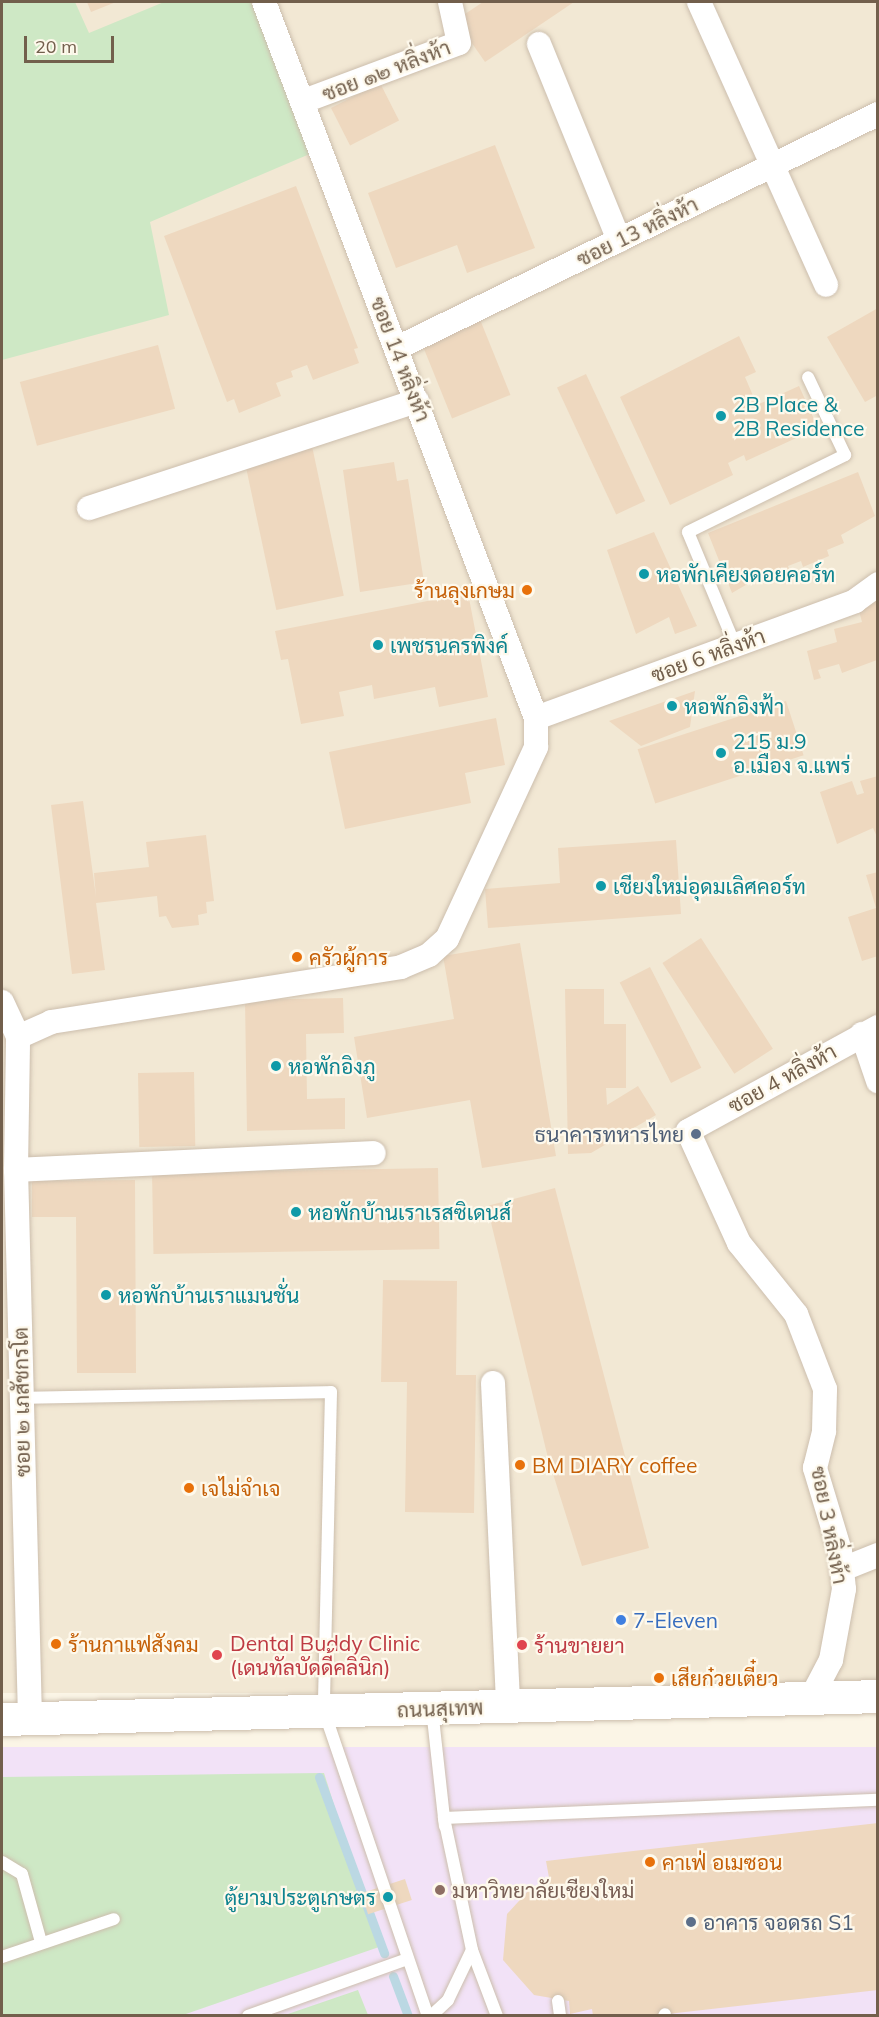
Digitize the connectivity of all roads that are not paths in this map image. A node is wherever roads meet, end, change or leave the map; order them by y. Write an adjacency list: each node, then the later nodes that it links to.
1 (264, 2): 5 (street, ซอย 14 หลิ่งห้า)
2 (450, 2): 5 (street, ซอย ๑๒ หลิ่งห้า)
3 (699, 2): 7 (street)
4 (539, 44): 8 (street)
5 (304, 101): 10 (street, ซอย 14 หลิ่งห้า)
6 (878, 114): 7 (street, ซอย 13 หลิ่งห้า)
7 (773, 165): 8 (street, ซอย 13 หลิ่งห้า); 9 (street)
8 (618, 240): 10 (street, ซอย 13 หลิ่งห้า)
9 (826, 285)
10 (397, 348): 12 (street, ซอย 14 หลิ่งห้า)
11 (808, 377): 15 (lane)
12 (417, 401): 13 (street); 16 (street, ซอย 14 หลิ่งห้า)
13 (88, 508)
14 (878, 584): 15 (street, ซอย 6 หลิ่งห้า)
15 (735, 645): 16 (street, ซอย 6 หลิ่งห้า)
16 (536, 718): 19 (street)
17 (2, 1002): 19 (street)
18 (870, 1031): 20 (street); 21 (street, ซอย 4 หลิ่งห้า)
19 (17, 1043): 23 (street, ซอย ๒ เภสัชกรโต)
20 (878, 1081)
21 (688, 1131): 27 (street, ซอย 3 หลิ่งห้า)
22 (374, 1153): 23 (street)
23 (16, 1170): 25 (street, ซอย ๒ เภสัชกรโต)
24 (493, 1383): 30 (street)
25 (14, 1393): 32 (lane); 33 (street, ซอย ๒ เภสัชกรโต)
26 (878, 1555): 27 (street)
27 (843, 1569): 29 (street, ซอย 3 หลิ่งห้า)
28 (878, 1696): 29 (main road, ถนนสุเทพ)
29 (811, 1698): 30 (main road, ถนนสุเทพ)
30 (508, 1706): 31 (main road, ถนนสุเทพ)
31 (431, 1708): 32 (main road, ถนนสุเทพ); 35 (lane)
32 (324, 1711): 33 (main road, ถนนสุเทพ); 41 (lane)
33 (16, 1719)
34 (878, 1800): 35 (lane)
35 (444, 1818): 39 (lane)
36 (2, 1862): 38 (lane)
37 (114, 1919): 38 (lane)
38 (41, 1942): 40 (lane)
39 (472, 1950): 44 (lane); 45 (lane)
40 (2, 1957)
41 (407, 1959): 43 (lane); 44 (lane)
42 (558, 2001): 46 (lane)
43 (248, 2016)
44 (430, 2016)
45 (497, 2016)
46 (560, 2016)

